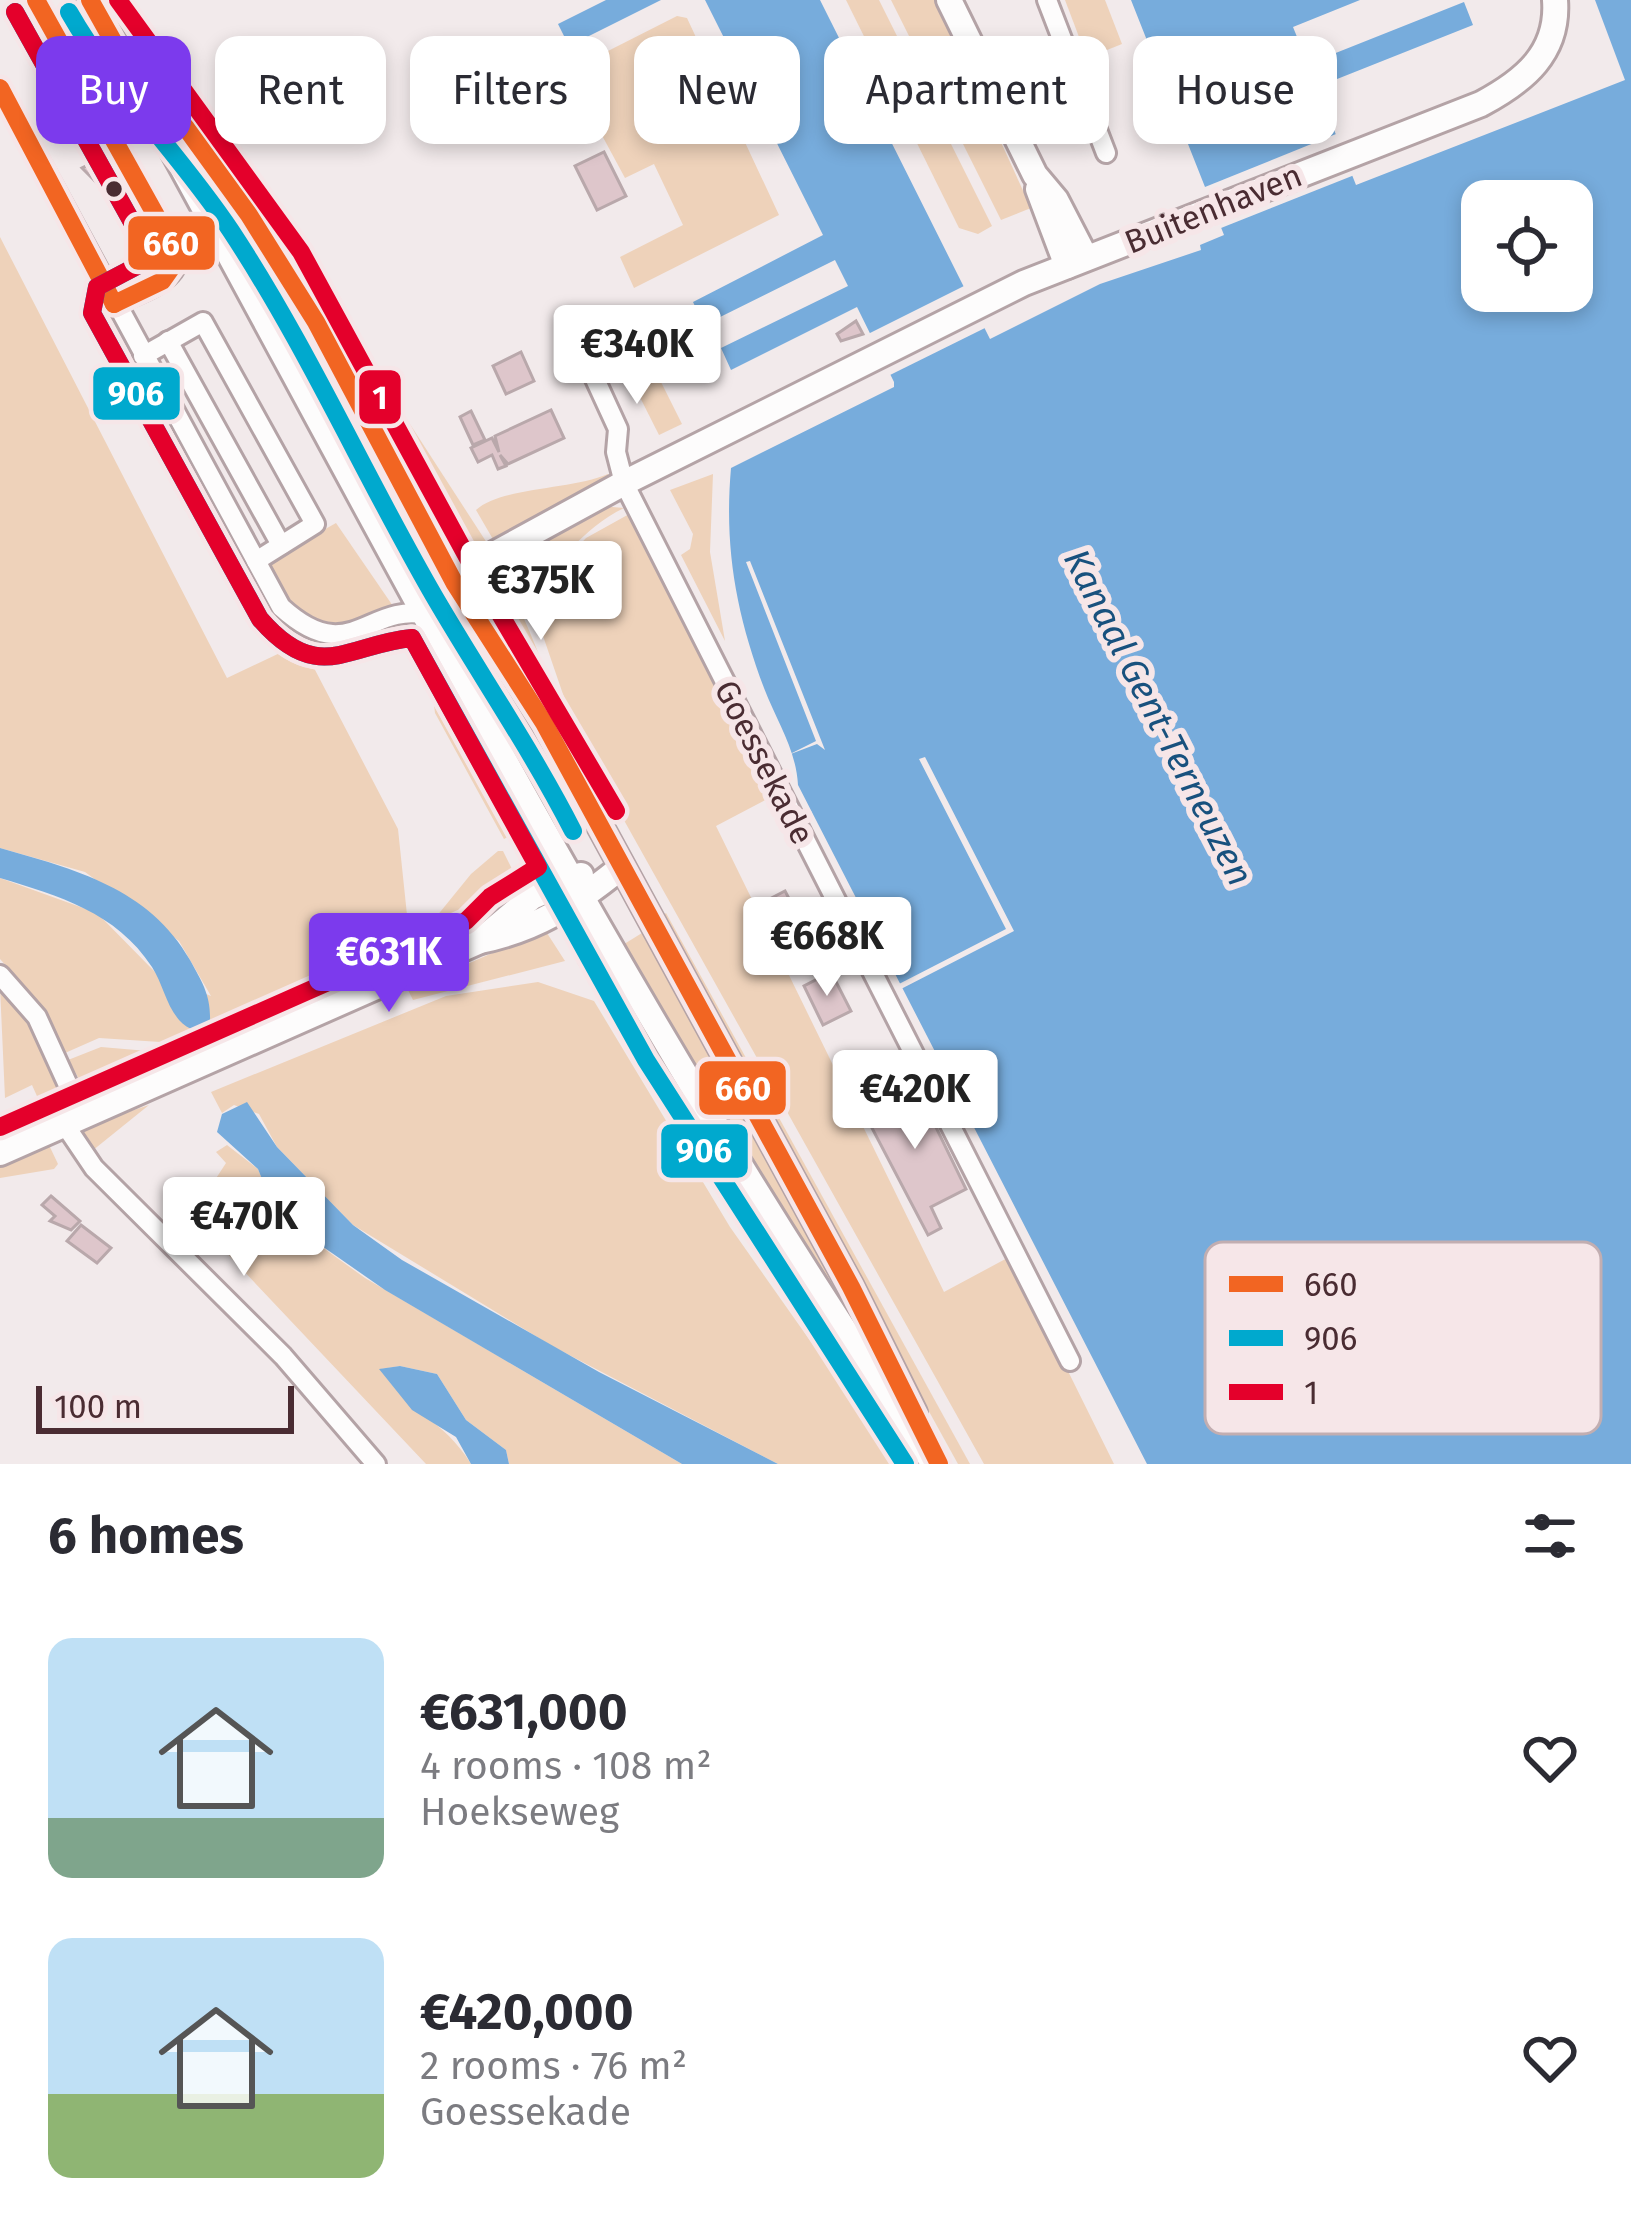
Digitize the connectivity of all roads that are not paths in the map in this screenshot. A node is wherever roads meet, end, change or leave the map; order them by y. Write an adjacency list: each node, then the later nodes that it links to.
1 (36, 0): 12 (street)
2 (90, 0): 6 (main road)
3 (949, 0): 11 (main road)
4 (1047, 0): 10 (street)
5 (1555, 0): 11 (main road, Buitenhaven)
6 (110, 36)
7 (0, 88): 12 (street)
8 (191, 135): 17 (main road)
9 (169, 144): 21 (main road)
10 (1106, 153)
11 (1076, 262): 16 (main road, Buitenhaven)
12 (114, 304): 15 (street)
13 (598, 317): 16 (street)
14 (168, 340): 15 (street); 18 (street); 18 (street)
15 (142, 356): 20 (street)
16 (624, 483): 19 (main road, Buitenhaven); 32 (street, Goessekade)
17 (431, 534): 19 (main road); 22 (main road)
18 (281, 545): 20 (street)
19 (493, 557): 22 (main road, Buitenhaven); 24 (main road)
20 (256, 560): 23 (street)
21 (406, 577): 22 (main road); 23 (main road)
22 (455, 584): 24 (main road)
23 (427, 615): 26 (main road)
24 (544, 723): 25 (main road)
25 (619, 869): 26 (main road); 27 (main road); 34 (main road)
26 (570, 876): 27 (main road); 28 (main road)
27 (581, 900): 28 (main road); 34 (main road)
28 (479, 941): 30 (main road)
29 (0, 975): 30 (street)
30 (74, 1122): 31 (main road); 33 (street)
31 (2, 1147)
32 (1070, 1361)
33 (376, 1464)
34 (936, 1464)

